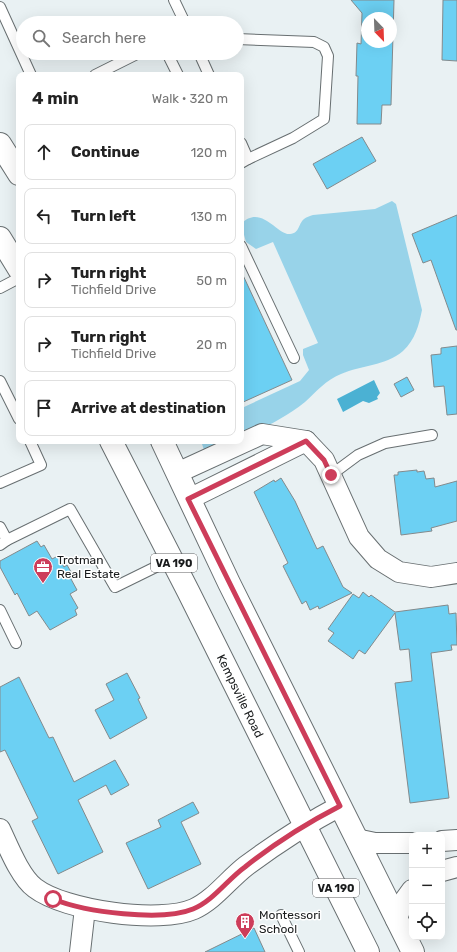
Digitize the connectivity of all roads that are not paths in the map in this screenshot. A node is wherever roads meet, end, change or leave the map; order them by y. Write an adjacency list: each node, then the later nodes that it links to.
1 (174, 0): 3 (lane)
2 (0, 7): 5 (lane)
3 (182, 16)
4 (244, 39): 15 (lane)
5 (16, 42)
6 (24, 60): 10 (lane)
7 (125, 60): 11 (lane)
8 (170, 60): 12 (lane)
9 (202, 60): 13 (lane)
10 (30, 72)
11 (101, 72)
12 (176, 72)
13 (208, 72)
14 (0, 144): 16 (main road)
15 (245, 161)
16 (16, 169)
17 (0, 238): 19 (main road)
18 (244, 252): 22 (lane)
19 (16, 264)
20 (16, 280): 21 (lane)
21 (0, 288)
22 (294, 358)
23 (0, 381): 24 (lane)
24 (16, 413)
25 (432, 435): 33 (lane)
26 (306, 441): 27 (street); 33 (street); 35 (street)
27 (244, 442)
28 (32, 444): 34 (lane)
29 (113, 444): 38 (main road, Kempsville Road / VA 190)
30 (163, 444): 32 (main road, VA 190)
31 (240, 444): 32 (street)
32 (176, 473): 35 (main road, VA 190)
33 (331, 475): 39 (street)
34 (0, 483)
35 (188, 499): 42 (main road, VA 190)
36 (0, 527): 37 (lane)
37 (3, 542): 38 (lane)
38 (172, 559): 43 (main road, Kempsville Road / VA 190)
39 (457, 573)
40 (0, 610): 41 (lane)
41 (16, 643)
42 (340, 806): 43 (street); 45 (main road, VA 190)
43 (304, 825): 52 (street); 57 (main road, Kempsville Road / VA 190)
44 (0, 829): 52 (street)
45 (356, 839): 48 (street); 54 (main road, VA 190)
46 (457, 840): 47 (street)
47 (445, 841)
48 (409, 844)
49 (457, 867): 50 (street)
50 (445, 870)
51 (409, 894): 54 (street)
52 (85, 908): 55 (street)
53 (281, 915): 56 (lane)
54 (396, 920): 58 (main road, VA 190)
55 (80, 952)
56 (299, 952)
57 (368, 952)
58 (413, 952)

